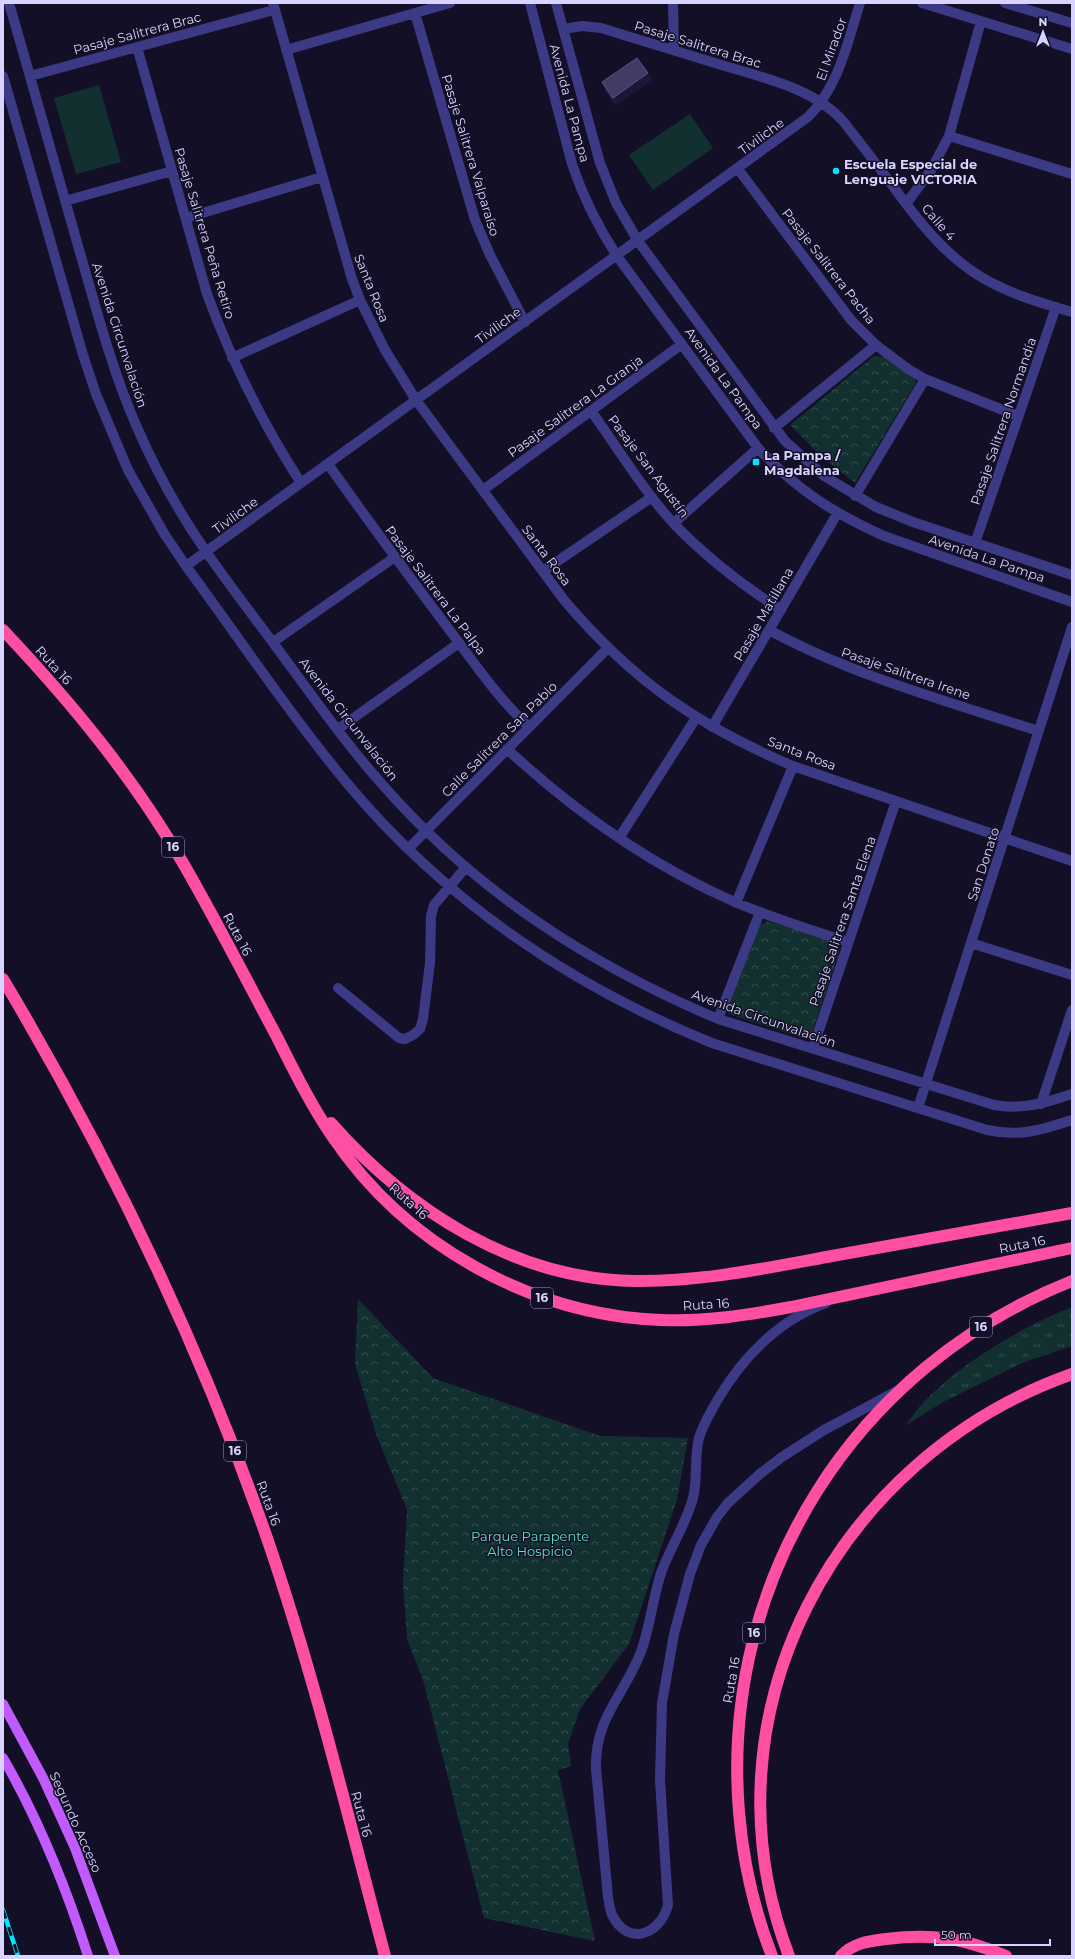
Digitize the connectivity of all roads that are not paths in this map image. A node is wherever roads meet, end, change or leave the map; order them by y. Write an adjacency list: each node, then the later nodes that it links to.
1 (9, 3): 19 (street, Avenida Circunvalación)
2 (450, 3): 10 (street)
3 (530, 3): 30 (street, Avenida La Pampa)
4 (556, 3): 13 (street, Avenida La Pampa)
5 (673, 3): 17 (street)
6 (860, 3): 20 (street, El Mirador)
7 (922, 3): 11 (street)
8 (1005, 3): 12 (street)
9 (273, 6): 14 (street, Pasaje Salitrera Brac); 16 (street, Santa Rosa)
10 (415, 13): 16 (street); 34 (street, Pasaje Salitrera Valparaíso)
11 (981, 21): 15 (street); 21 (street)
12 (1072, 23)
13 (563, 29): 17 (street, Pasaje Salitrera Brac); 29 (street, Avenida La Pampa)
14 (137, 47): 19 (street, Pasaje Salitrera Brac); 23 (street, Pasaje Salitrera Peña Retiro)
15 (1072, 49)
16 (286, 50): 25 (street, Santa Rosa)
17 (674, 50): 20 (street, Pasaje Salitrera Brac)
18 (3, 76): 54 (street)
19 (30, 76): 26 (street, Avenida Circunvalación)
20 (822, 102): 22 (street, Tiviliche); 27 (street, Calle 4)
21 (949, 136): 24 (street); 27 (street)
22 (738, 169): 29 (street, Tiviliche); 36 (street, Pasaje Salitrera Pacha)
23 (172, 171): 26 (street); 28 (street, Pasaje Salitrera Peña Retiro)
24 (1072, 174)
25 (322, 177): 28 (street); 31 (street, Santa Rosa)
26 (65, 201): 52 (street, Avenida Circunvalación)
27 (906, 204): 32 (street, Calle 4)
28 (186, 218): 37 (street, Pasaje Salitrera Peña Retiro)
29 (638, 241): 30 (street, Tiviliche); 42 (street, Avenida La Pampa)
30 (617, 256): 34 (street, Tiviliche); 35 (street, Avenida La Pampa)
31 (360, 300): 37 (street); 39 (street, Santa Rosa)
32 (1056, 307): 33 (street, Calle 4); 41 (street, Pasaje Salitrera Normandía)
33 (1072, 312)
34 (525, 322): 39 (street, Tiviliche)
35 (682, 344): 40 (street, Pasaje Salitrera La Granja); 43 (street, Avenida La Pampa)
36 (876, 345): 38 (street, Pasaje Salitrera Pacha); 42 (street)
37 (232, 358): 45 (street, Pasaje Salitrera Peña Retiro)
38 (925, 379): 41 (street, Pasaje Salitrera Pacha); 48 (street)
39 (416, 400): 44 (street, Tiviliche); 46 (street, Santa Rosa)
40 (591, 411): 46 (street, Pasaje Salitrera La Granja); 47 (street, Pasaje San Agustín)
41 (1018, 416): 51 (street, Pasaje Salitrera Normandía)
42 (774, 428): 48 (street, Avenida La Pampa)
43 (758, 448): 49 (street, Avenida La Pampa); 50 (street)
44 (328, 464): 45 (street, Tiviliche); 53 (street, Pasaje Salitrera La Palpa)
45 (301, 483): 52 (street, Tiviliche)
46 (483, 490): 55 (street, Santa Rosa)
47 (652, 496): 50 (street, Pasaje San Agustín); 55 (street)
48 (855, 496): 51 (street, Avenida La Pampa)
49 (837, 514): 57 (street, Avenida La Pampa); 58 (street, Pasaje Matillana)
50 (674, 523): 58 (street, Pasaje San Agustín)
51 (975, 543): 56 (street, Avenida La Pampa)
52 (206, 552): 54 (street, Tiviliche); 62 (street, Avenida Circunvalación)
53 (394, 557): 62 (street); 63 (street, Pasaje Salitrera La Palpa)
54 (186, 566): 76 (street)
55 (543, 571): 64 (street, Santa Rosa)
56 (1072, 575)
57 (1072, 602)
58 (780, 610): 61 (street, Pasaje Matillana)
59 (1072, 627): 69 (street, San Donato)
60 (3, 630): 91 (highway, Ruta 16 / 16)
61 (769, 630): 67 (street, Pasaje Matillana); 69 (street, Pasaje Salitrera Irene)
62 (273, 642): 68 (street, Avenida Circunvalación)
63 (459, 643): 66 (street, Pasaje Salitrera La Palpa); 68 (street)
64 (608, 648): 65 (street, Santa Rosa); 66 (street, Calle Salitrera San Pablo)
65 (696, 718): 67 (street, Santa Rosa); 74 (street)
66 (529, 727): 70 (street, Calle Salitrera San Pablo)
67 (712, 727): 71 (street, Santa Rosa)
68 (338, 729): 73 (street, Avenida Circunvalación)
69 (1038, 731): 75 (street, San Donato)
70 (508, 749): 73 (street, Calle Salitrera San Pablo); 74 (street)
71 (793, 766): 72 (street, Santa Rosa); 80 (street)
72 (896, 801): 75 (street, Santa Rosa); 82 (street, Pasaje Salitrera Santa Elena)
73 (426, 831): 76 (street, Calle Salitrera San Pablo); 78 (street, Avenida Circunvalación)
74 (619, 838): 80 (street)
75 (1004, 838): 77 (street, Santa Rosa); 83 (street, San Donato)
76 (408, 849): 79 (street)
77 (1072, 861)
78 (466, 867): 79 (street); 88 (street, Avenida Circunvalación)
79 (449, 887): 86 (street); 94 (street)
80 (736, 903): 81 (street)
81 (760, 912): 82 (street); 88 (street)
82 (848, 942): 89 (street, Pasaje Salitrera Santa Elena)
83 (971, 943): 84 (street); 90 (street, San Donato)
84 (1072, 975)
85 (3, 979): 106 (highway, Ruta 16 / 16)
86 (338, 988)
87 (1072, 1010): 93 (street)
88 (718, 1019): 89 (street, Avenida Circunvalación)
89 (813, 1048): 90 (street, Avenida Circunvalación)
90 (926, 1084): 93 (street, Avenida Circunvalación); 94 (street, San Donato)
91 (305, 1091): 96 (highway); 99 (highway, Ruta 16 / 16)
92 (1072, 1094): 93 (street, Avenida Circunvalación)
93 (1041, 1104)
94 (918, 1108): 95 (street)
95 (1072, 1120)
96 (1072, 1213)
97 (1072, 1248): 99 (highway, Ruta 16 / 16)
98 (1072, 1281): 101 (highway, Ruta 16 / 16)
99 (860, 1292): 101 (street)
100 (1072, 1374): 108 (highway)
101 (901, 1389): 107 (highway, Ruta 16 / 16)
102 (3, 1704): 105 (main road, Segundo Acceso)
103 (3, 1758): 104 (main road)
104 (88, 1956)
105 (115, 1956)
106 (385, 1956)
107 (772, 1956)
108 (789, 1956)
109 (841, 1956): 110 (highway)
110 (1006, 1956)

